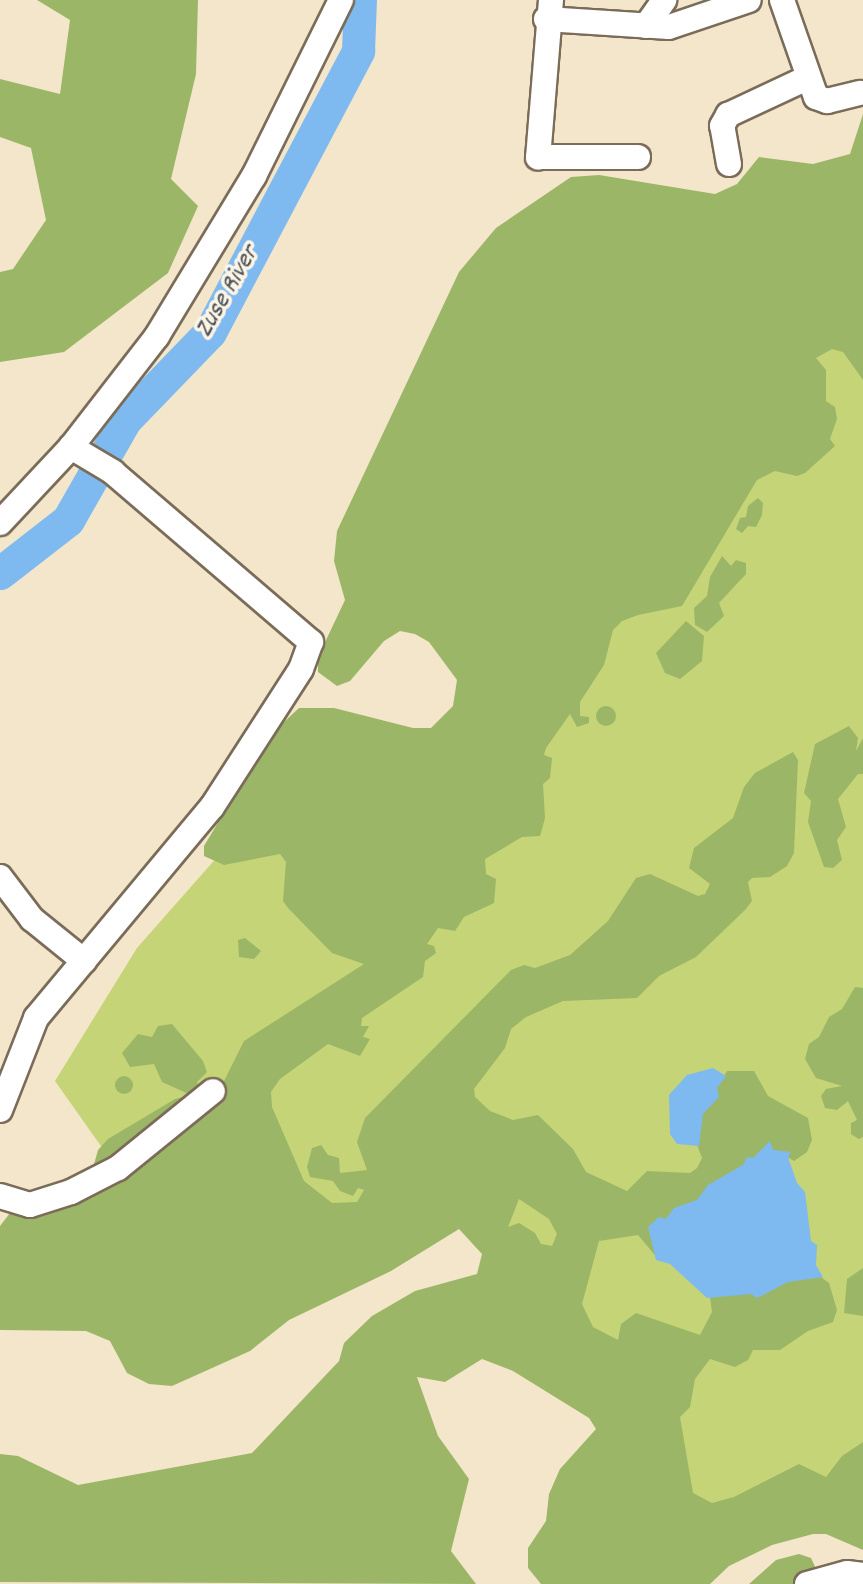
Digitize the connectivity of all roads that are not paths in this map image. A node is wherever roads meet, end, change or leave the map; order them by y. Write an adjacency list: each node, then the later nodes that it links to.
1 (664, 0): 6 (street)
2 (749, 0): 6 (street)
3 (782, 0): 7 (street)
4 (332, 4): 11 (street)
5 (549, 10): 6 (street); 9 (street)
6 (646, 26)
7 (807, 78): 8 (street); 10 (street)
8 (860, 93)
9 (638, 157)
10 (729, 164)
11 (79, 452): 12 (street); 14 (street)
12 (0, 523)
13 (0, 877): 14 (street)
14 (84, 961): 16 (street)
15 (213, 1091): 17 (street)
16 (0, 1110)
17 (0, 1196)
18 (863, 1575): 19 (street)
19 (807, 1584)

